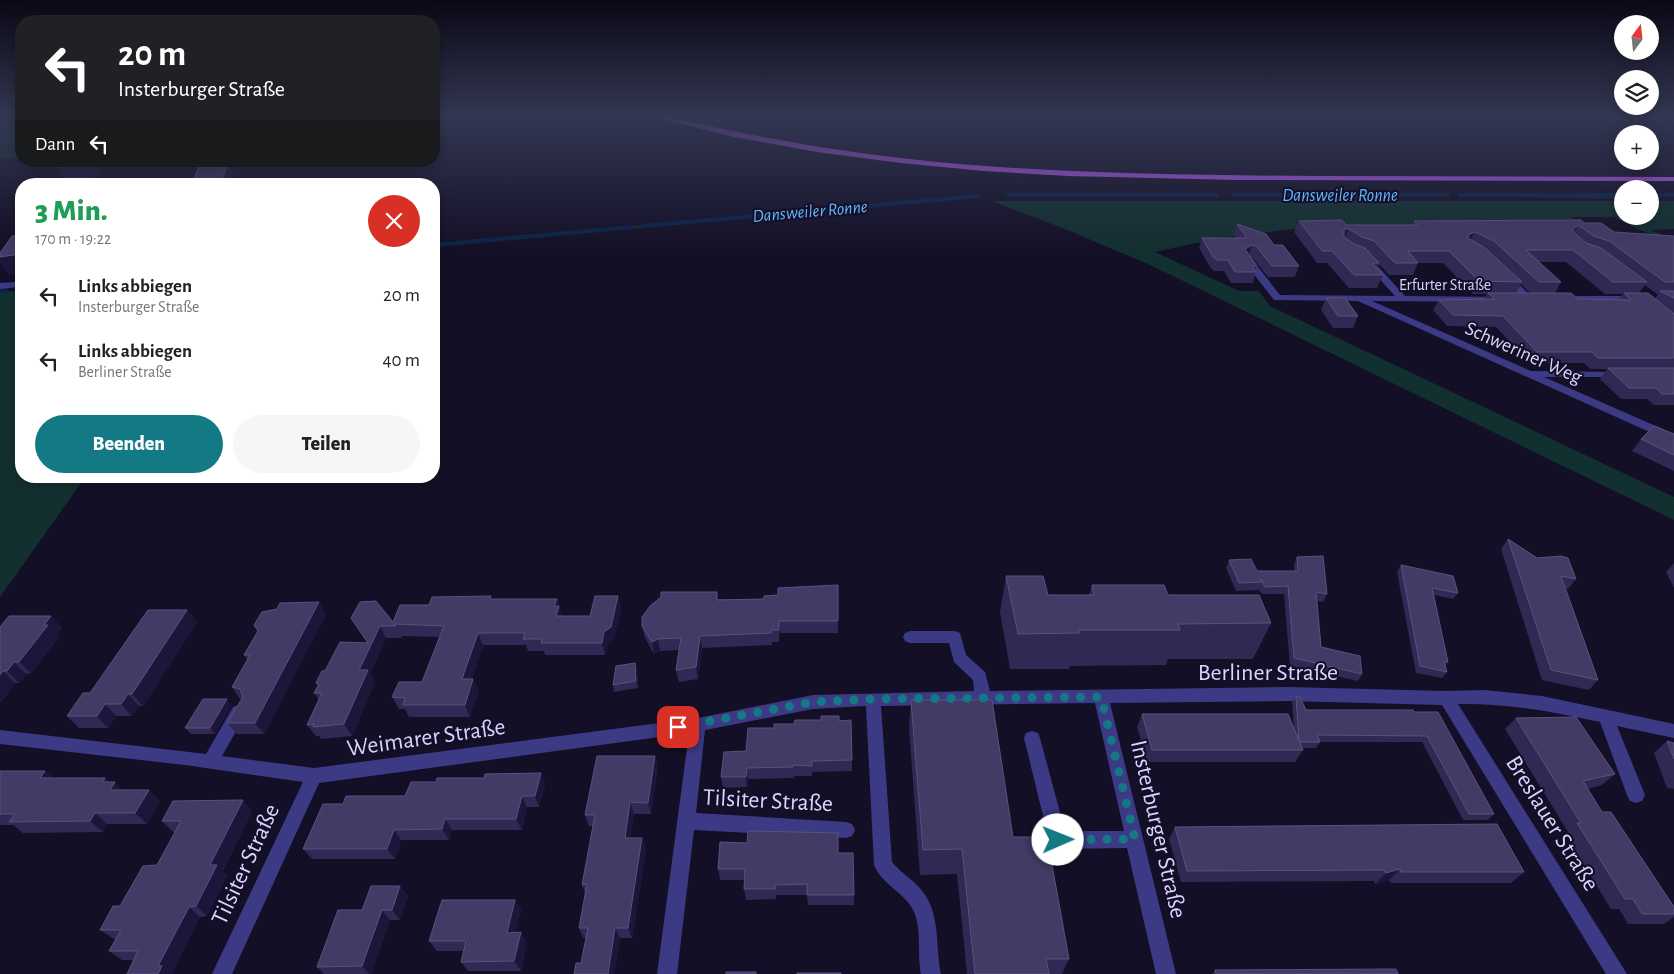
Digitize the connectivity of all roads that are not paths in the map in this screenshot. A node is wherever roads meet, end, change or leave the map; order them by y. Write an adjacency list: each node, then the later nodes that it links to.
1 (902, 160): 2 (main road)
2 (1674, 179)
3 (1364, 256): 10 (street)
4 (1248, 260): 9 (street, Erfurter Straße)
5 (1496, 269): 11 (street)
6 (14, 284): 7 (street)
7 (0, 286)
8 (1643, 294): 11 (street, Erfurter Straße)
9 (1360, 299): 10 (street, Erfurter Straße); 12 (street, Schweriner Weg)
10 (1403, 299): 11 (street, Erfurter Straße)
11 (1539, 299)
12 (1528, 374): 13 (street); 14 (street, Schweriner Weg)
13 (1635, 374)
14 (1674, 439)
15 (910, 638): 17 (street)
16 (1101, 697): 17 (street, Berliner Straße); 18 (street, Berliner Straße); 31 (street, Insterburger Straße)
17 (983, 698): 19 (street, Berliner Straße)
18 (1446, 698): 21 (street, Berliner Straße); 36 (street, Breslauer Straße)
19 (865, 700): 22 (street, Weimarer Straße); 34 (street)
20 (242, 707): 26 (street)
21 (1606, 717): 23 (street, Berliner Straße); 28 (street)
22 (698, 725): 27 (street, Weimarer Straße); 29 (street, Tilsiter Straße)
23 (1674, 731)
24 (0, 737): 26 (street, Weimarer Straße)
25 (1032, 738): 31 (street)
26 (210, 762): 27 (street, Weimarer Straße)
27 (314, 776): 32 (street, Tilsiter Straße)
28 (1636, 795)
29 (687, 821): 30 (street, Tilsiter Straße); 33 (street, Tilsiter Straße)
30 (846, 830)
31 (1135, 839): 35 (street, Insterburger Straße)
32 (222, 974)
33 (667, 974)
34 (931, 974)
35 (1166, 974)
36 (1617, 974)

